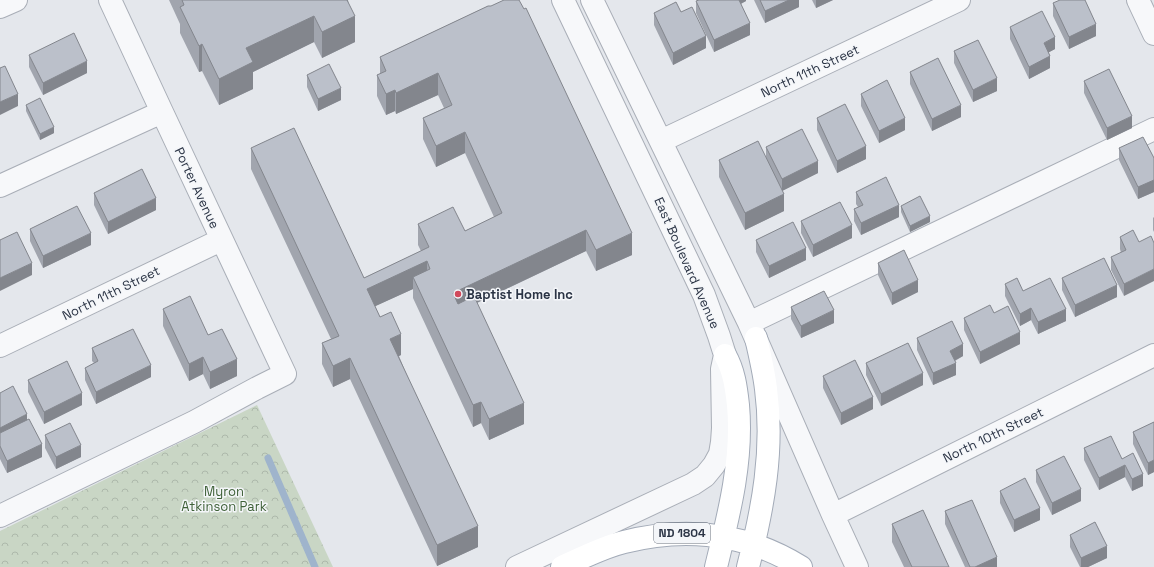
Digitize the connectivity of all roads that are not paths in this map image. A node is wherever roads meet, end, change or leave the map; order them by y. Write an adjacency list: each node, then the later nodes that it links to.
1 (16, 0): 7 (street)
2 (110, 0): 9 (street, Porter Avenue)
3 (563, 0): 16 (street, East Boulevard Avenue)
4 (592, 0): 11 (street)
5 (960, 0): 11 (street, North 11th Street)
6 (1138, 0): 8 (street)
7 (0, 8)
8 (1154, 34)
9 (162, 112): 12 (street); 13 (street, Porter Avenue)
10 (1154, 129): 14 (street)
11 (661, 142): 14 (street)
12 (0, 186)
13 (222, 240): 15 (street, North 11th Street); 19 (street, Porter Avenue)
14 (752, 331): 18 (street); 21 (main road)
15 (0, 346)
16 (725, 355): 20 (main road); 22 (street, East Boulevard Avenue)
17 (1154, 355): 18 (street, North 10th Street)
18 (833, 515): 27 (street)
19 (0, 516)
20 (724, 537): 21 (main road, ND 1804); 23 (main road, ND 1804); 24 (main road)
21 (754, 545): 25 (main road); 26 (main road, ND 1804)
22 (517, 567)
23 (562, 567)
24 (716, 567)
25 (748, 567)
26 (801, 567)
27 (857, 567)

